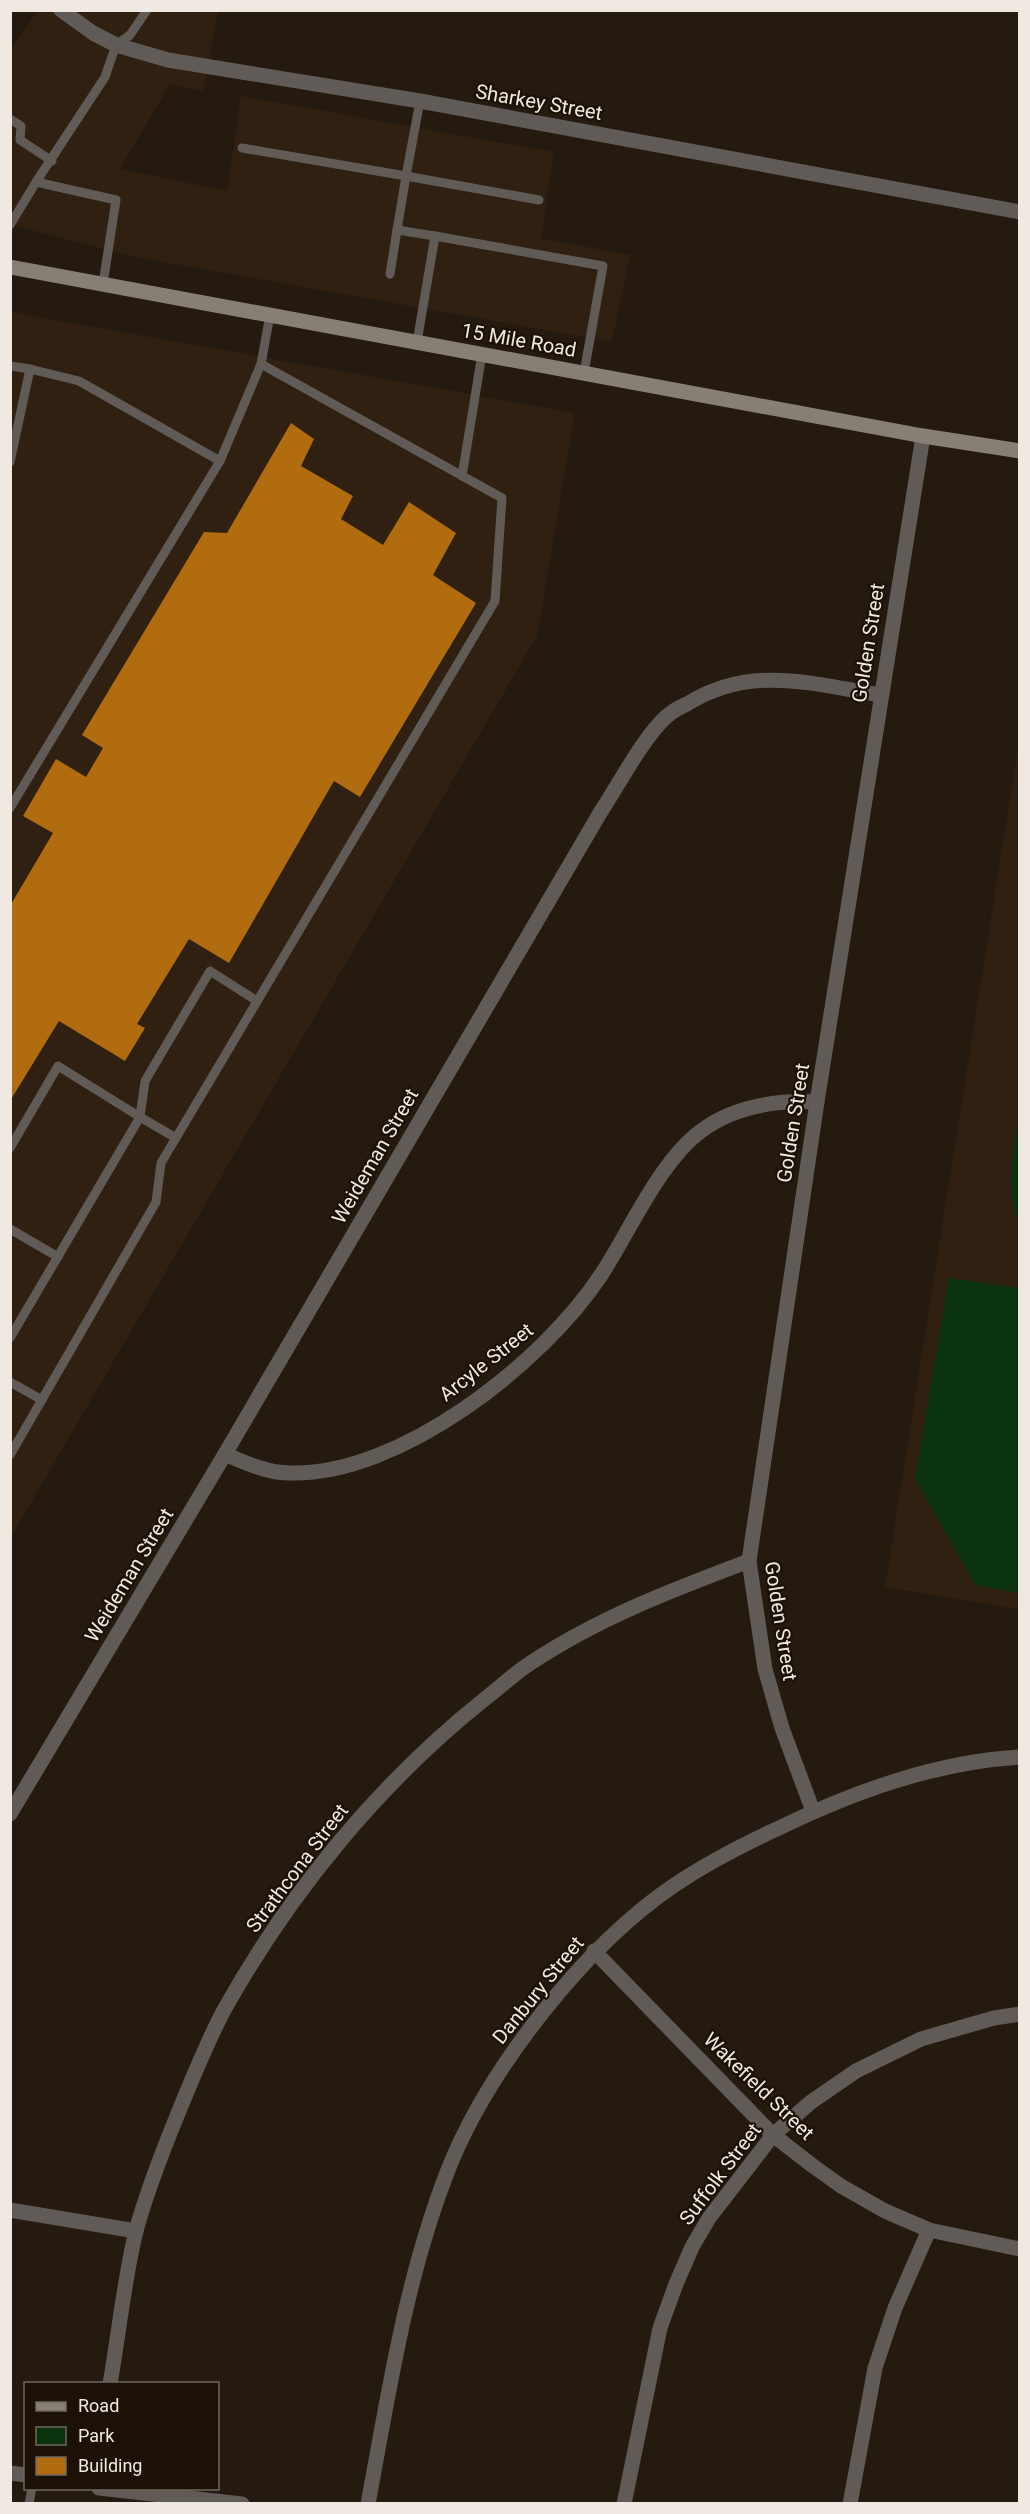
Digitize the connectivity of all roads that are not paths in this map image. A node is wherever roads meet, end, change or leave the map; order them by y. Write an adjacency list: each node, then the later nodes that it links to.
1 (61, 10): 3 (street, Sharkey Street)
2 (147, 10): 3 (lane)
3 (116, 45): 4 (street, Sharkey Street); 8 (lane)
4 (420, 101): 9 (lane); 12 (street, Sharkey Street)
5 (10, 119): 6 (lane)
6 (15, 142): 8 (lane)
7 (242, 148): 9 (lane)
8 (52, 161): 10 (lane)
9 (406, 176): 11 (lane); 14 (lane)
10 (36, 182): 13 (lane); 18 (lane)
11 (539, 200)
12 (1020, 212)
13 (10, 225)
14 (397, 230): 15 (lane); 17 (lane)
15 (435, 236): 20 (lane); 25 (lane)
16 (10, 267): 18 (main road, 15 Mile Road)
17 (390, 274)
18 (103, 284): 19 (main road, 15 Mile Road)
19 (270, 315): 20 (main road, 15 Mile Road); 22 (lane)
20 (417, 342): 21 (main road, 15 Mile Road)
21 (482, 354): 25 (main road, 15 Mile Road); 30 (lane)
22 (261, 364): 28 (lane); 30 (lane)
23 (11, 369): 24 (lane)
24 (30, 369): 28 (lane); 29 (lane)
25 (584, 373): 26 (main road, 15 Mile Road)
26 (923, 436): 27 (main road, 15 Mile Road); 31 (street, Golden Street)
27 (1020, 451)
28 (220, 460): 32 (lane)
29 (10, 462)
30 (462, 476): 33 (lane)
31 (881, 695): 34 (street, Golden Street); 43 (street, Weideman Street)
32 (10, 808)
33 (257, 1000): 35 (lane); 36 (lane)
34 (818, 1102): 43 (street, Arcyle Street); 45 (street, Golden Street)
35 (140, 1117): 36 (lane); 37 (lane); 39 (lane)
36 (176, 1138): 42 (lane)
37 (10, 1148)
38 (10, 1229): 39 (lane)
39 (58, 1257): 40 (lane)
40 (10, 1338)
41 (10, 1382): 42 (lane)
42 (42, 1400): 44 (lane)
43 (225, 1454): 48 (street, Weideman Street)
44 (10, 1455)
45 (749, 1561): 47 (street, Golden Street); 54 (street, Strathcona Street)
46 (1020, 1757): 47 (street, Danbury Street)
47 (813, 1811): 49 (street, Danbury Street)
48 (10, 1814)
49 (594, 1951): 51 (street, Wakefield Street); 59 (street, Danbury Street)
50 (1020, 2013): 51 (street, Suffolk Street)
51 (773, 2135): 53 (street, Wakefield Street); 60 (street, Suffolk Street)
52 (10, 2211): 54 (street)
53 (928, 2230): 55 (street, Wakefield Street); 61 (street)
54 (136, 2231): 56 (street, Strathcona Street)
55 (1020, 2249)
56 (110, 2382)
57 (117, 2490): 58 (street)
58 (242, 2504)
59 (368, 2504)
60 (624, 2504)
61 (850, 2504)

